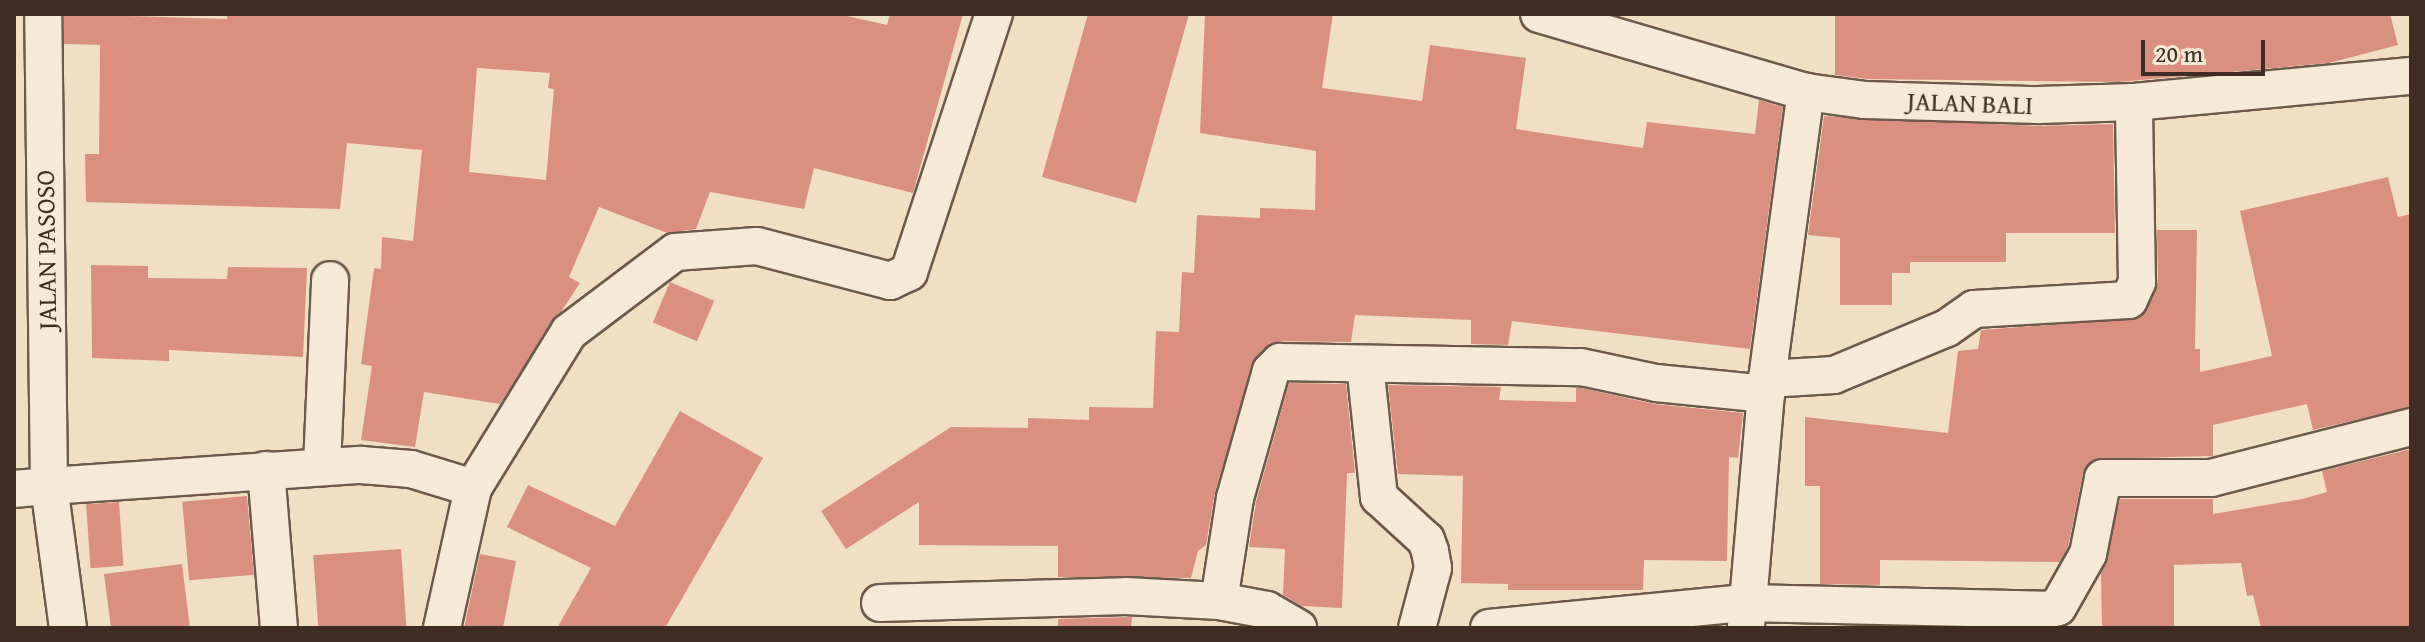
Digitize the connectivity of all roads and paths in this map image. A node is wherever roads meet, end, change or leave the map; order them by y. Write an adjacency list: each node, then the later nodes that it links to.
1 (43, 14): 14 (street, JALAN PASOSO)
2 (994, 14): 13 (street)
3 (1539, 14): 5 (street, JALAN BALI)
4 (2411, 76): 6 (street, JALAN BALI)
5 (1806, 92): 6 (street, JALAN BALI); 9 (street)
6 (2134, 102): 9 (street)
7 (330, 280): 11 (street)
8 (1365, 364): 9 (street); 15 (street); 23 (street)
9 (1767, 386): 17 (street)
10 (2411, 427): 18 (street)
11 (322, 466): 12 (street); 13 (street)
12 (266, 470): 14 (street); 20 (street)
13 (475, 484): 21 (street)
14 (32, 488): 19 (street, JALAN PASOSO)
15 (1219, 601): 16 (street); 22 (street)
16 (880, 603)
17 (1745, 616): 18 (street); 24 (street)
18 (2062, 618)
19 (68, 628)
20 (279, 628)
21 (442, 628)
22 (1298, 628)
23 (1417, 628)
24 (1489, 628)

